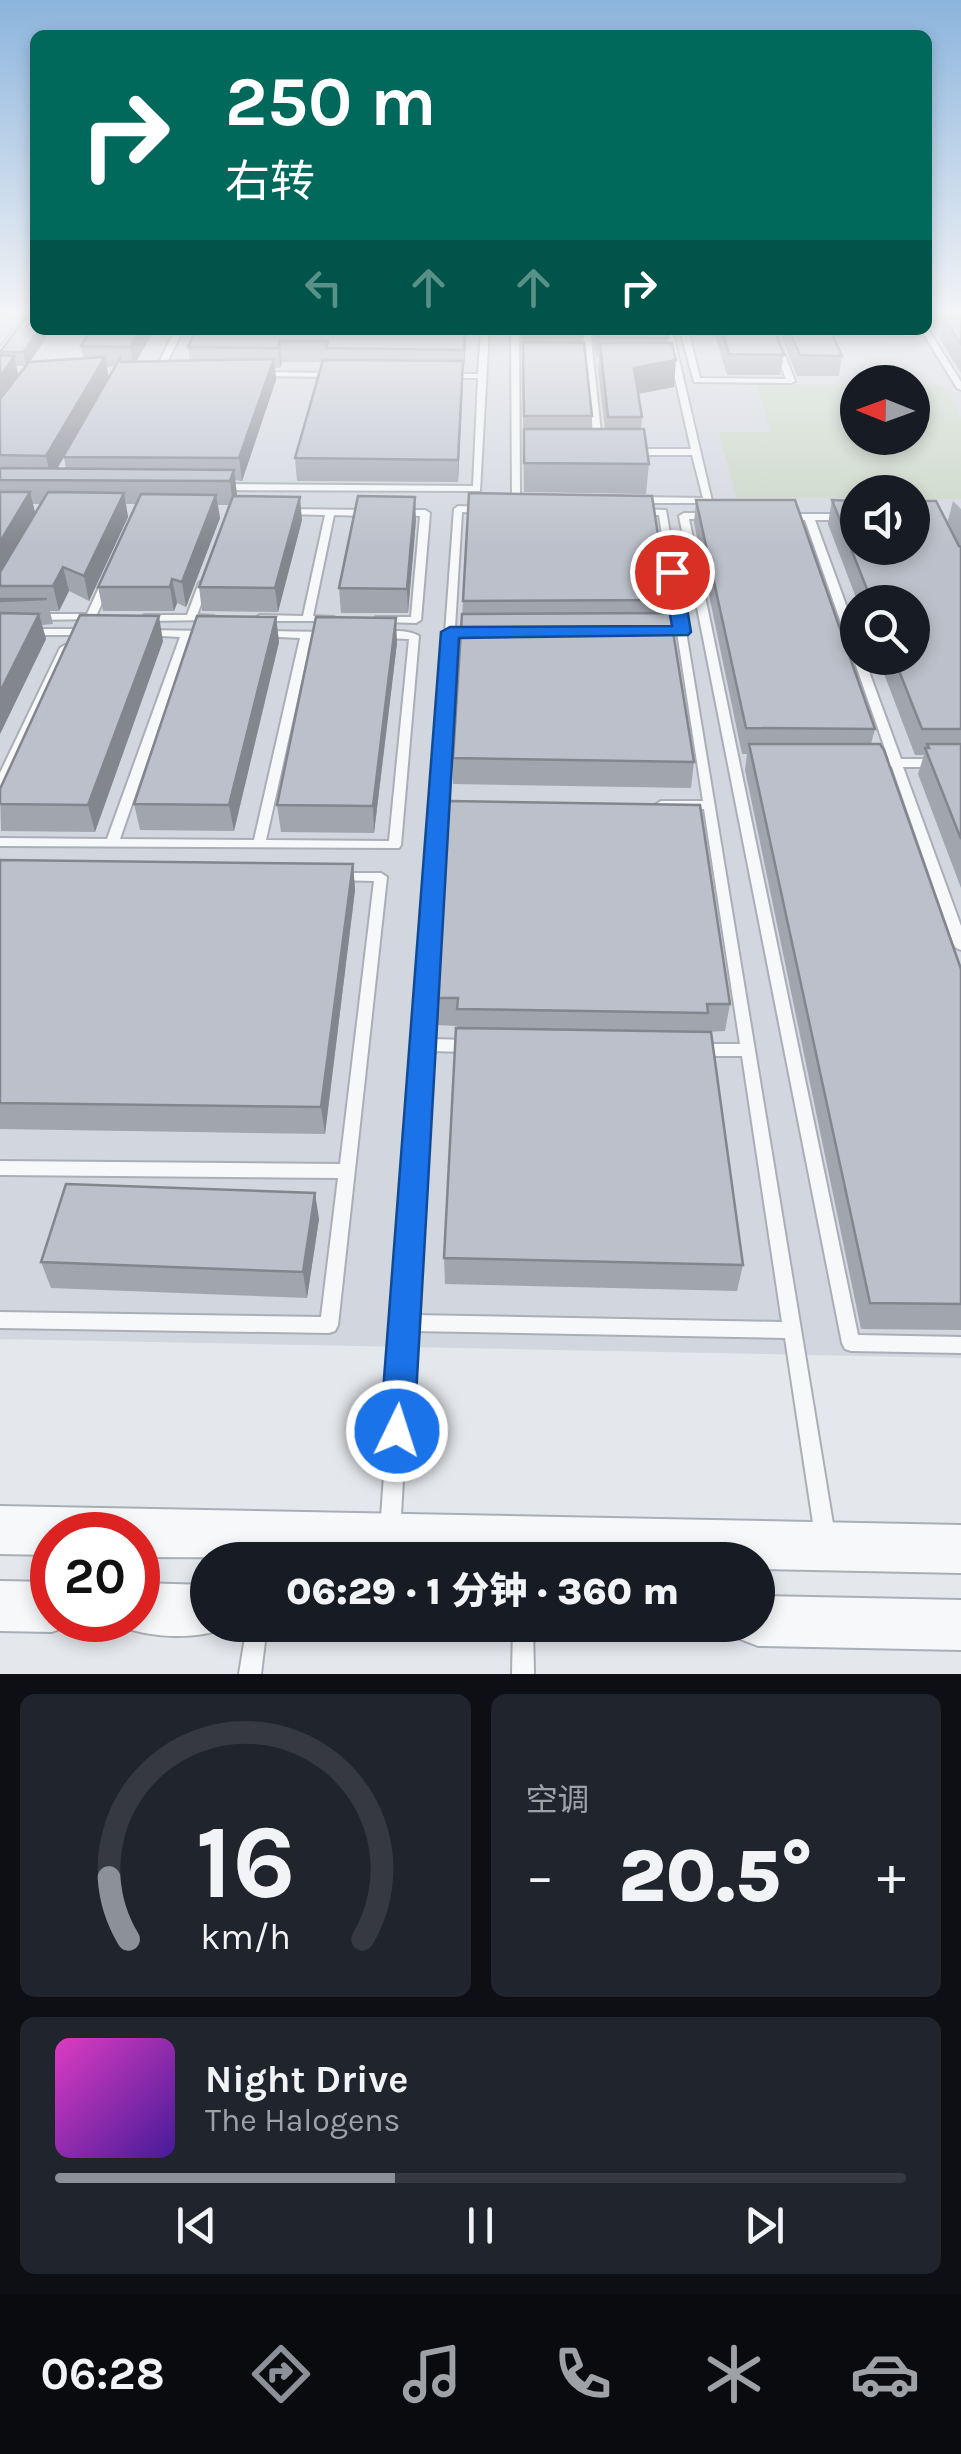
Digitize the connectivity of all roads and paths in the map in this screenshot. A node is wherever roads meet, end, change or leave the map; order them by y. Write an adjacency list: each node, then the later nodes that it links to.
1 (481, 391): 10 (lane)
2 (516, 391): 5 (lane)
3 (593, 391): 7 (lane)
4 (682, 391): 9 (lane)
5 (516, 451): 6 (lane); 32 (lane)
6 (532, 451)
7 (583, 451)
8 (619, 452): 9 (lane)
9 (696, 452): 35 (lane)
10 (209, 487)
11 (270, 512): 12 (lane)
12 (330, 512): 27 (lane); 29 (lane)
13 (720, 516): 45 (lane)
14 (773, 517): 15 (lane)
15 (809, 517): 16 (lane); 19 (lane)
16 (840, 517)
17 (115, 564): 21 (lane)
18 (211, 564): 24 (lane)
19 (840, 605)
20 (18, 617): 21 (lane)
21 (90, 617): 22 (lane)
22 (107, 617)
23 (124, 618): 24 (lane)
24 (192, 618): 25 (lane)
25 (230, 618)
26 (250, 618): 27 (lane)
27 (308, 619): 28 (lane)
28 (344, 619)
29 (362, 619)
30 (0, 632): 31 (lane)
31 (72, 632): 36 (lane); 50 (lane)
32 (450, 632): 33 (lane); 52 (lane)
33 (470, 632)
34 (662, 632): 35 (lane)
35 (682, 632): 51 (lane)
36 (110, 633)
37 (129, 633): 38 (lane)
38 (186, 634): 39 (lane); 56 (lane)
39 (220, 634)
40 (254, 634): 41 (lane)
41 (306, 634): 42 (lane); 57 (lane)
42 (342, 635)
43 (360, 635): 57 (lane)
44 (865, 675): 48 (lane)
45 (734, 762): 46 (lane); 69 (lane)
46 (752, 762)
47 (878, 763): 48 (lane)
48 (896, 763): 49 (lane); 59 (lane)
49 (961, 763)
50 (0, 786)
51 (709, 804): 54 (lane); 63 (lane)
52 (438, 805): 53 (lane); 60 (lane)
53 (458, 805)
54 (651, 805)
55 (0, 842): 56 (lane)
56 (112, 843): 57 (lane)
57 (260, 844)
58 (324, 877): 65 (lane)
59 (961, 945)
60 (422, 1045): 61 (lane); 67 (lane)
61 (480, 1046)
62 (691, 1050): 63 (lane)
63 (748, 1050): 68 (lane)
64 (0, 1168): 65 (lane)
65 (348, 1170): 66 (lane)
66 (0, 1320)
67 (404, 1323): 68 (lane); 71 (lane)
68 (792, 1330): 72 (lane)
69 (961, 1345)
70 (0, 1530): 71 (street)
71 (390, 1538): 72 (street)
72 (827, 1546): 73 (street)
73 (961, 1549)
74 (0, 1606): 75 (street)
75 (30, 1607)
76 (160, 1609): 77 (street)
77 (190, 1609)
78 (775, 1621): 79 (street)
79 (961, 1625)
80 (255, 1642): 82 (lane)
81 (523, 1642): 83 (lane)
82 (250, 1674)
83 (523, 1674)

